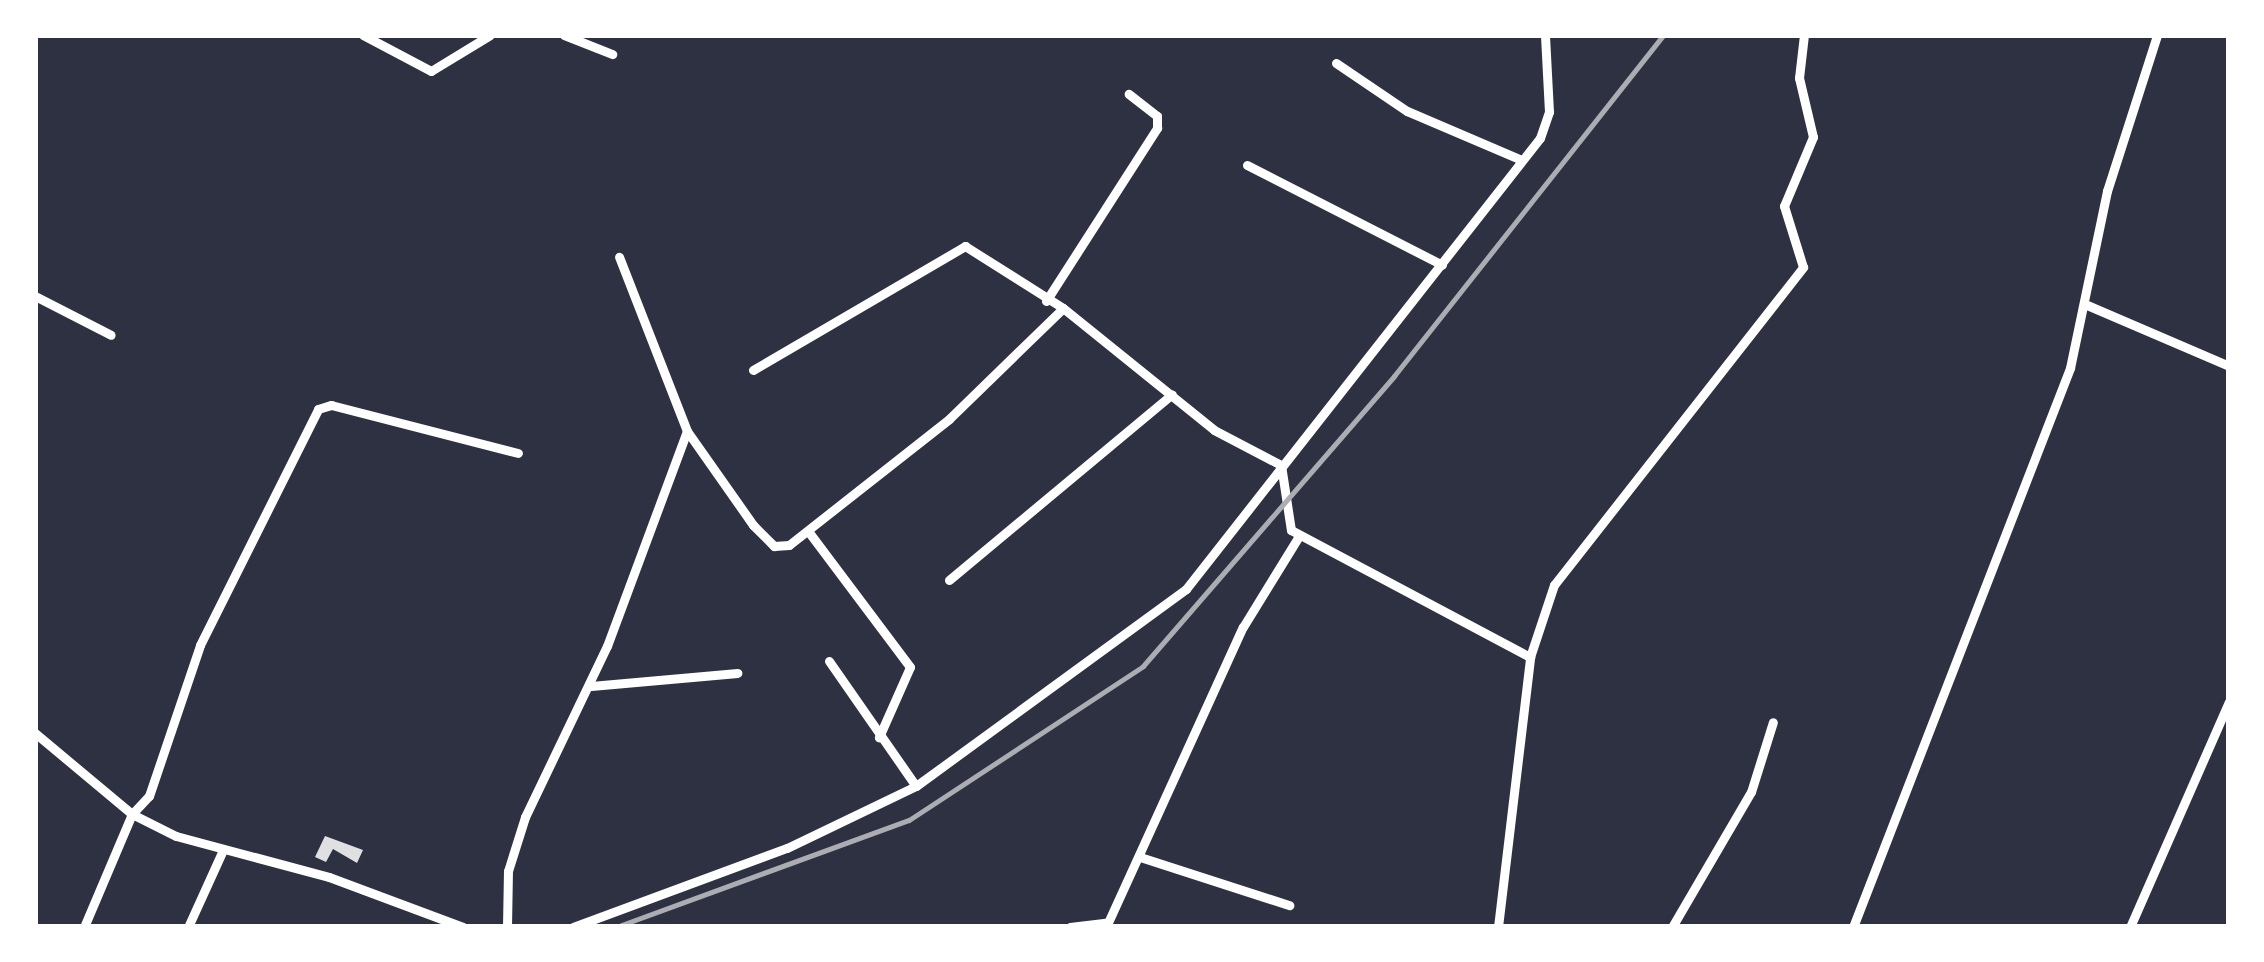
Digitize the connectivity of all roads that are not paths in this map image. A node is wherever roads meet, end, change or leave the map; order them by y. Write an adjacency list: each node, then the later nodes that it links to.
1 (363, 35): 2 (street)
2 (490, 35)
3 (564, 35): 7 (street)
4 (1546, 35): 10 (street)
5 (1804, 35): 28 (street)
6 (2157, 35): 16 (street)
7 (612, 54)
8 (1336, 62): 10 (street)
9 (1130, 94): 15 (street)
10 (1522, 160): 13 (street)
11 (1247, 165): 13 (street)
12 (619, 257): 22 (street)
13 (1442, 265): 24 (street)
14 (35, 296): 18 (street)
15 (1046, 301): 17 (street); 20 (street)
16 (2087, 304): 19 (street); 50 (street)
17 (1063, 308): 21 (street); 25 (street)
18 (111, 335)
19 (2229, 366)
20 (753, 370)
21 (1172, 394): 24 (street); 27 (street)
22 (687, 431): 25 (street); 31 (street)
23 (518, 453): 37 (street)
24 (1281, 465): 26 (street); 36 (street)
25 (808, 531): 35 (street)
26 (1299, 536): 28 (street); 39 (street)
27 (950, 580)
28 (1530, 657): 48 (street)
29 (829, 660): 35 (street)
30 (737, 673): 31 (street)
31 (590, 686): 45 (street)
32 (2229, 702): 51 (street)
33 (1773, 722): 49 (street)
34 (35, 733): 37 (street)
35 (879, 736): 36 (street)
36 (916, 786): 46 (street)
37 (132, 814): 38 (street); 42 (street)
38 (222, 852): 43 (street); 44 (street)
39 (1140, 858): 40 (street); 41 (street)
40 (1289, 905)
41 (1107, 925): 47 (street)
42 (84, 927)
43 (188, 927)
44 (463, 927)
45 (507, 927)
46 (574, 927)
47 (1070, 927)
48 (1498, 927)
49 (1672, 927)
50 (1852, 927)
51 (2130, 927)

